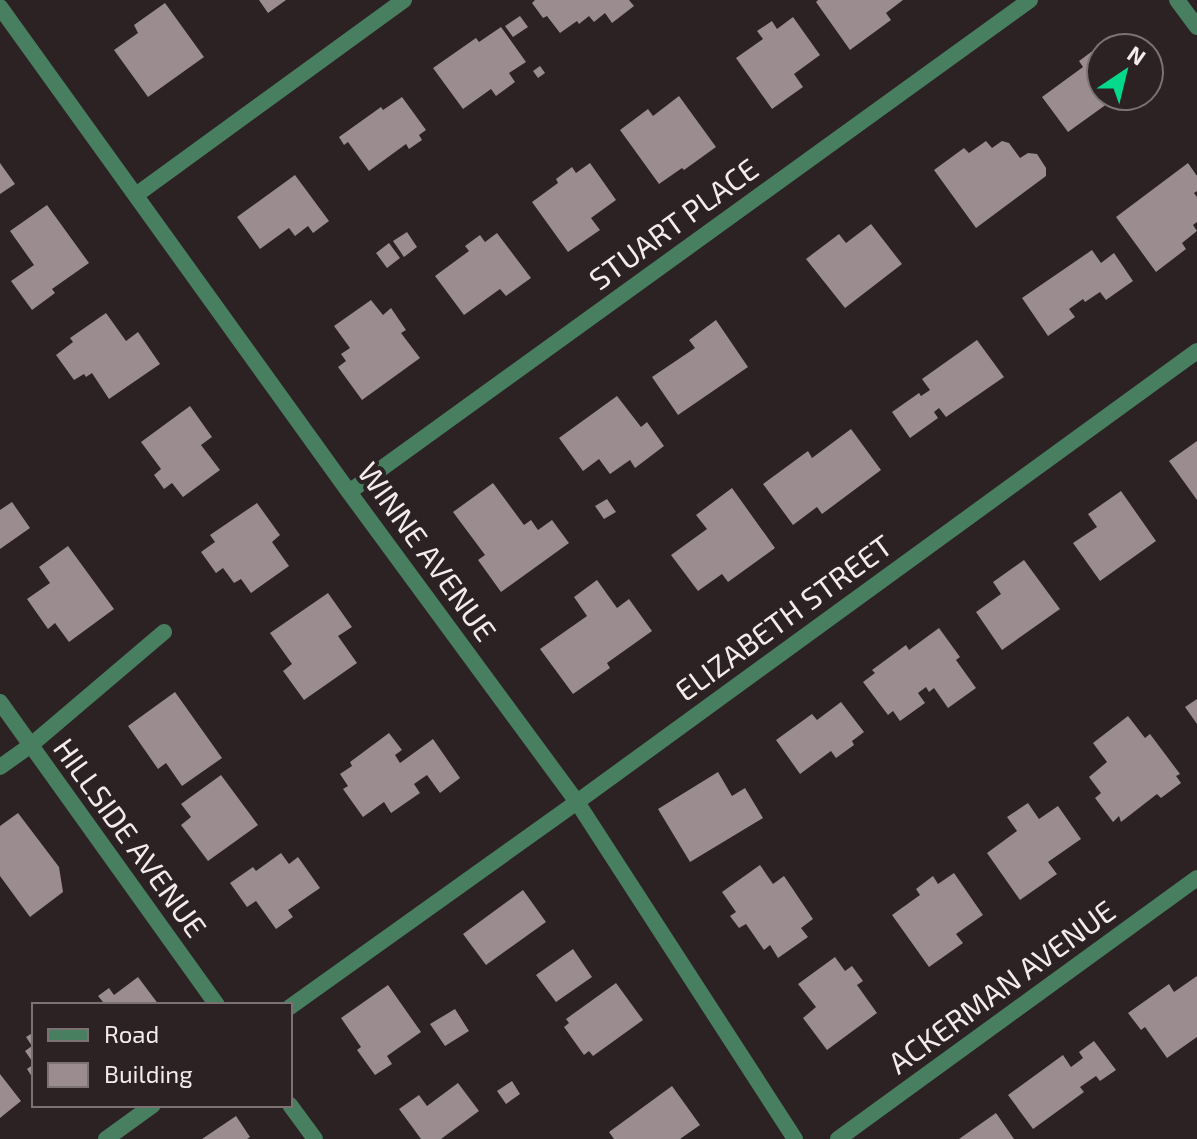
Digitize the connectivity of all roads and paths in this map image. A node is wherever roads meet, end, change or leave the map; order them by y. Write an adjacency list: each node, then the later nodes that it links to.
1 (404, 0): 6 (street)
2 (1030, 0): 8 (street, STUART PLACE)
3 (1177, 0): 5 (street)
4 (0, 7): 6 (street, WINNE AVENUE)
5 (1197, 27)
6 (136, 195): 8 (street, WINNE AVENUE)
7 (1197, 351): 13 (street, ELIZABETH STREET)
8 (349, 492): 13 (street, WINNE AVENUE)
9 (164, 632): 11 (street)
10 (0, 702): 11 (street, HILLSIDE AVENUE)
11 (31, 745): 12 (street); 15 (street, HILLSIDE AVENUE)
12 (0, 767)
13 (577, 802): 16 (street, ELIZABETH STREET); 21 (street, WINNE AVENUE)
14 (1197, 878): 22 (street, ACKERMAN AVENUE)
15 (216, 1003)
16 (292, 1006)
17 (150, 1107): 19 (street)
18 (291, 1107): 20 (street)
19 (106, 1139)
20 (315, 1139)
21 (795, 1139)
22 (838, 1139)

